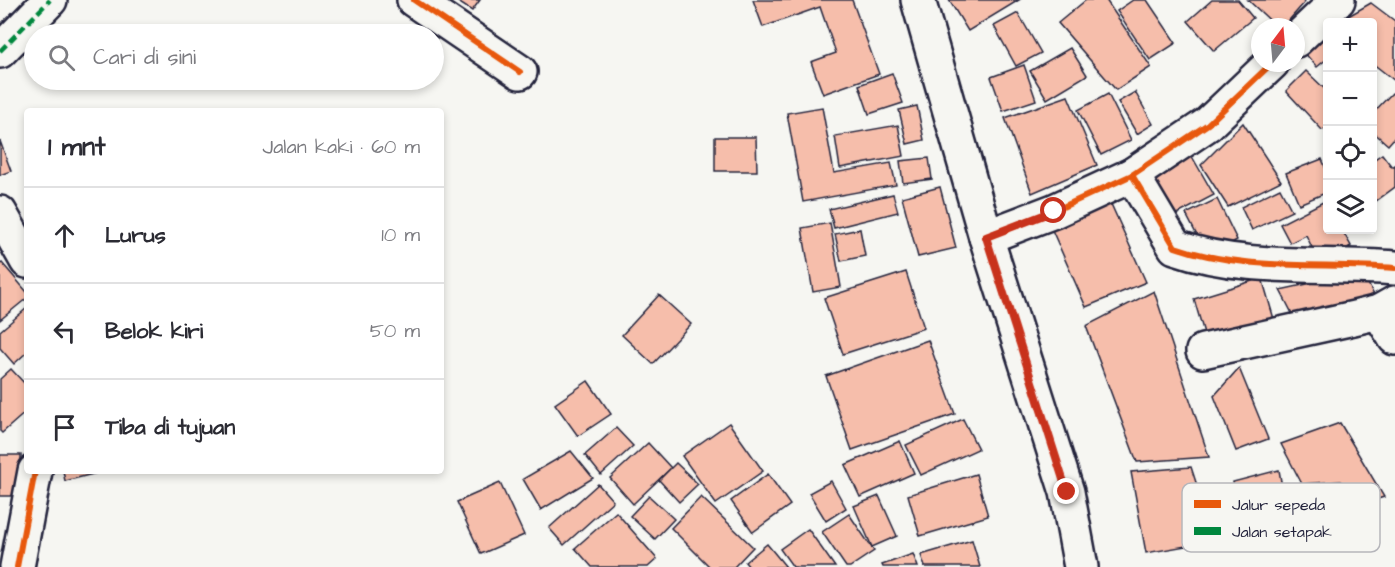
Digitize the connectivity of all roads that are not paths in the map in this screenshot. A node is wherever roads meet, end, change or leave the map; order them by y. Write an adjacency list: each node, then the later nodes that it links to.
1 (50, 0): 5 (street)
2 (414, 0): 9 (street)
3 (918, 0): 13 (street)
4 (1332, 2): 7 (street)
5 (26, 24)
6 (24, 27): 8 (street)
7 (1305, 30)
8 (0, 51)
9 (520, 72)
10 (1263, 72): 11 (street)
11 (1132, 175): 13 (street); 15 (street)
12 (0, 213): 14 (street)
13 (986, 237): 20 (street)
14 (24, 256)
15 (1395, 268)
16 (1390, 318): 17 (street)
17 (1203, 351)
18 (34, 474): 19 (street)
19 (17, 567)
20 (1081, 567)

